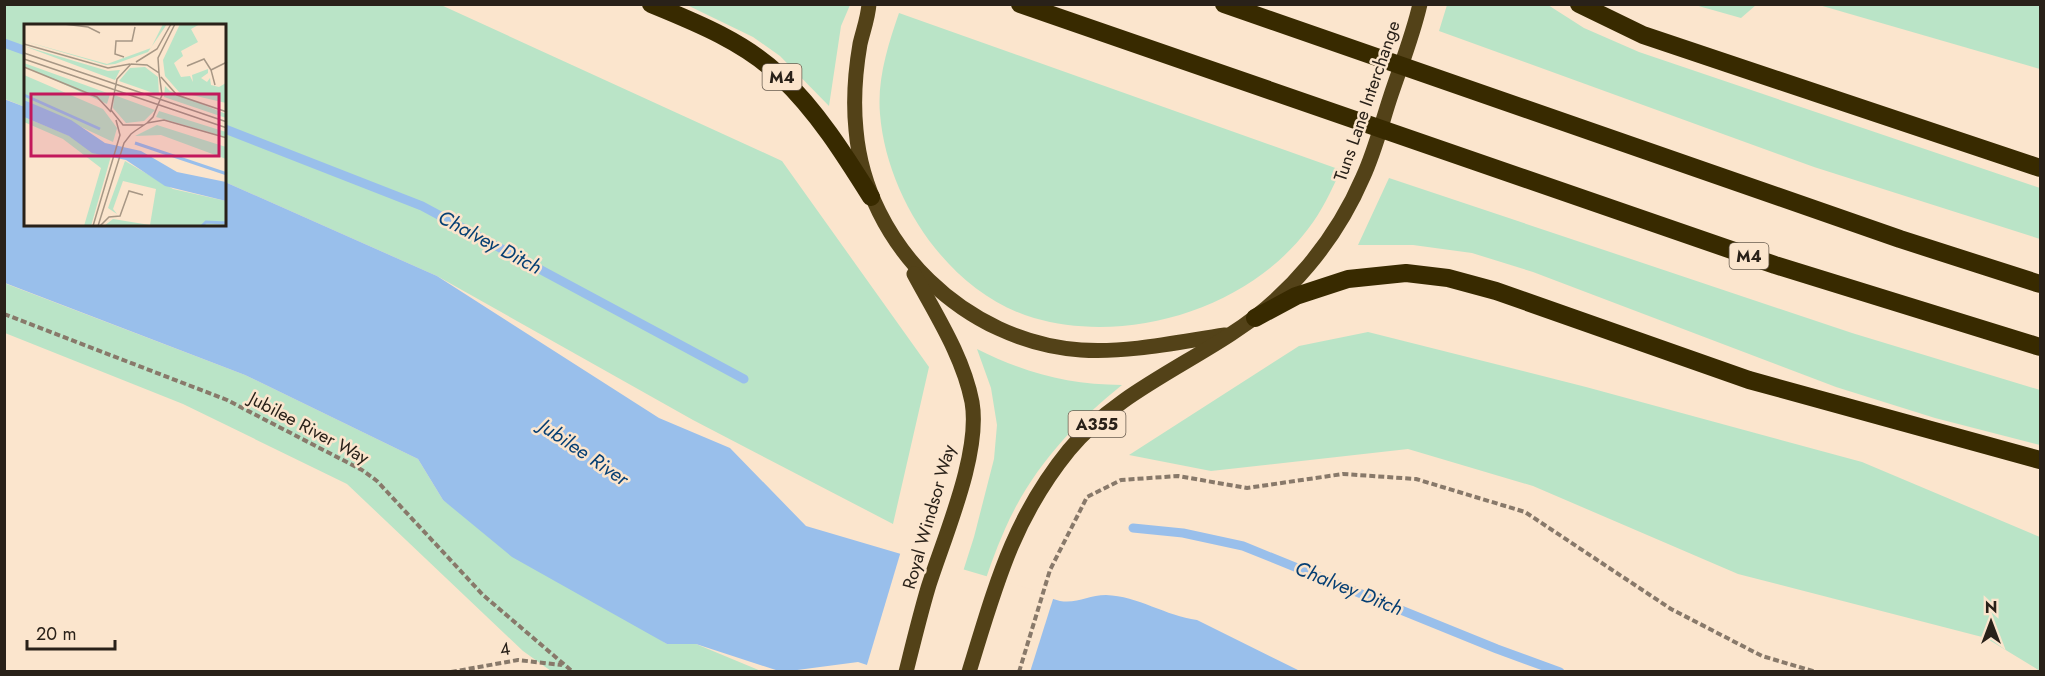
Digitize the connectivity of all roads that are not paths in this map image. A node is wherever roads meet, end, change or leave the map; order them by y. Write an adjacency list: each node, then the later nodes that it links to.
1 (651, 4): 8 (highway, M4)
2 (869, 4): 8 (main road, Tuns Lane Interchange)
3 (1020, 4): 13 (highway, M4)
4 (1224, 4): 10 (highway)
5 (1420, 4): 11 (main road, Tuns Lane Interchange)
6 (1580, 4): 7 (highway)
7 (2040, 168)
8 (871, 197): 9 (main road, Tuns Lane Interchange)
9 (898, 245): 12 (main road, Tuns Lane Interchange); 15 (main road, Royal Windsor Way)
10 (2040, 284)
11 (1255, 318): 12 (main road, Tuns Lane Interchange); 14 (highway)
12 (1231, 334): 16 (main road, A355)
13 (2040, 347)
14 (2040, 460)
15 (906, 672)
16 (969, 672)

